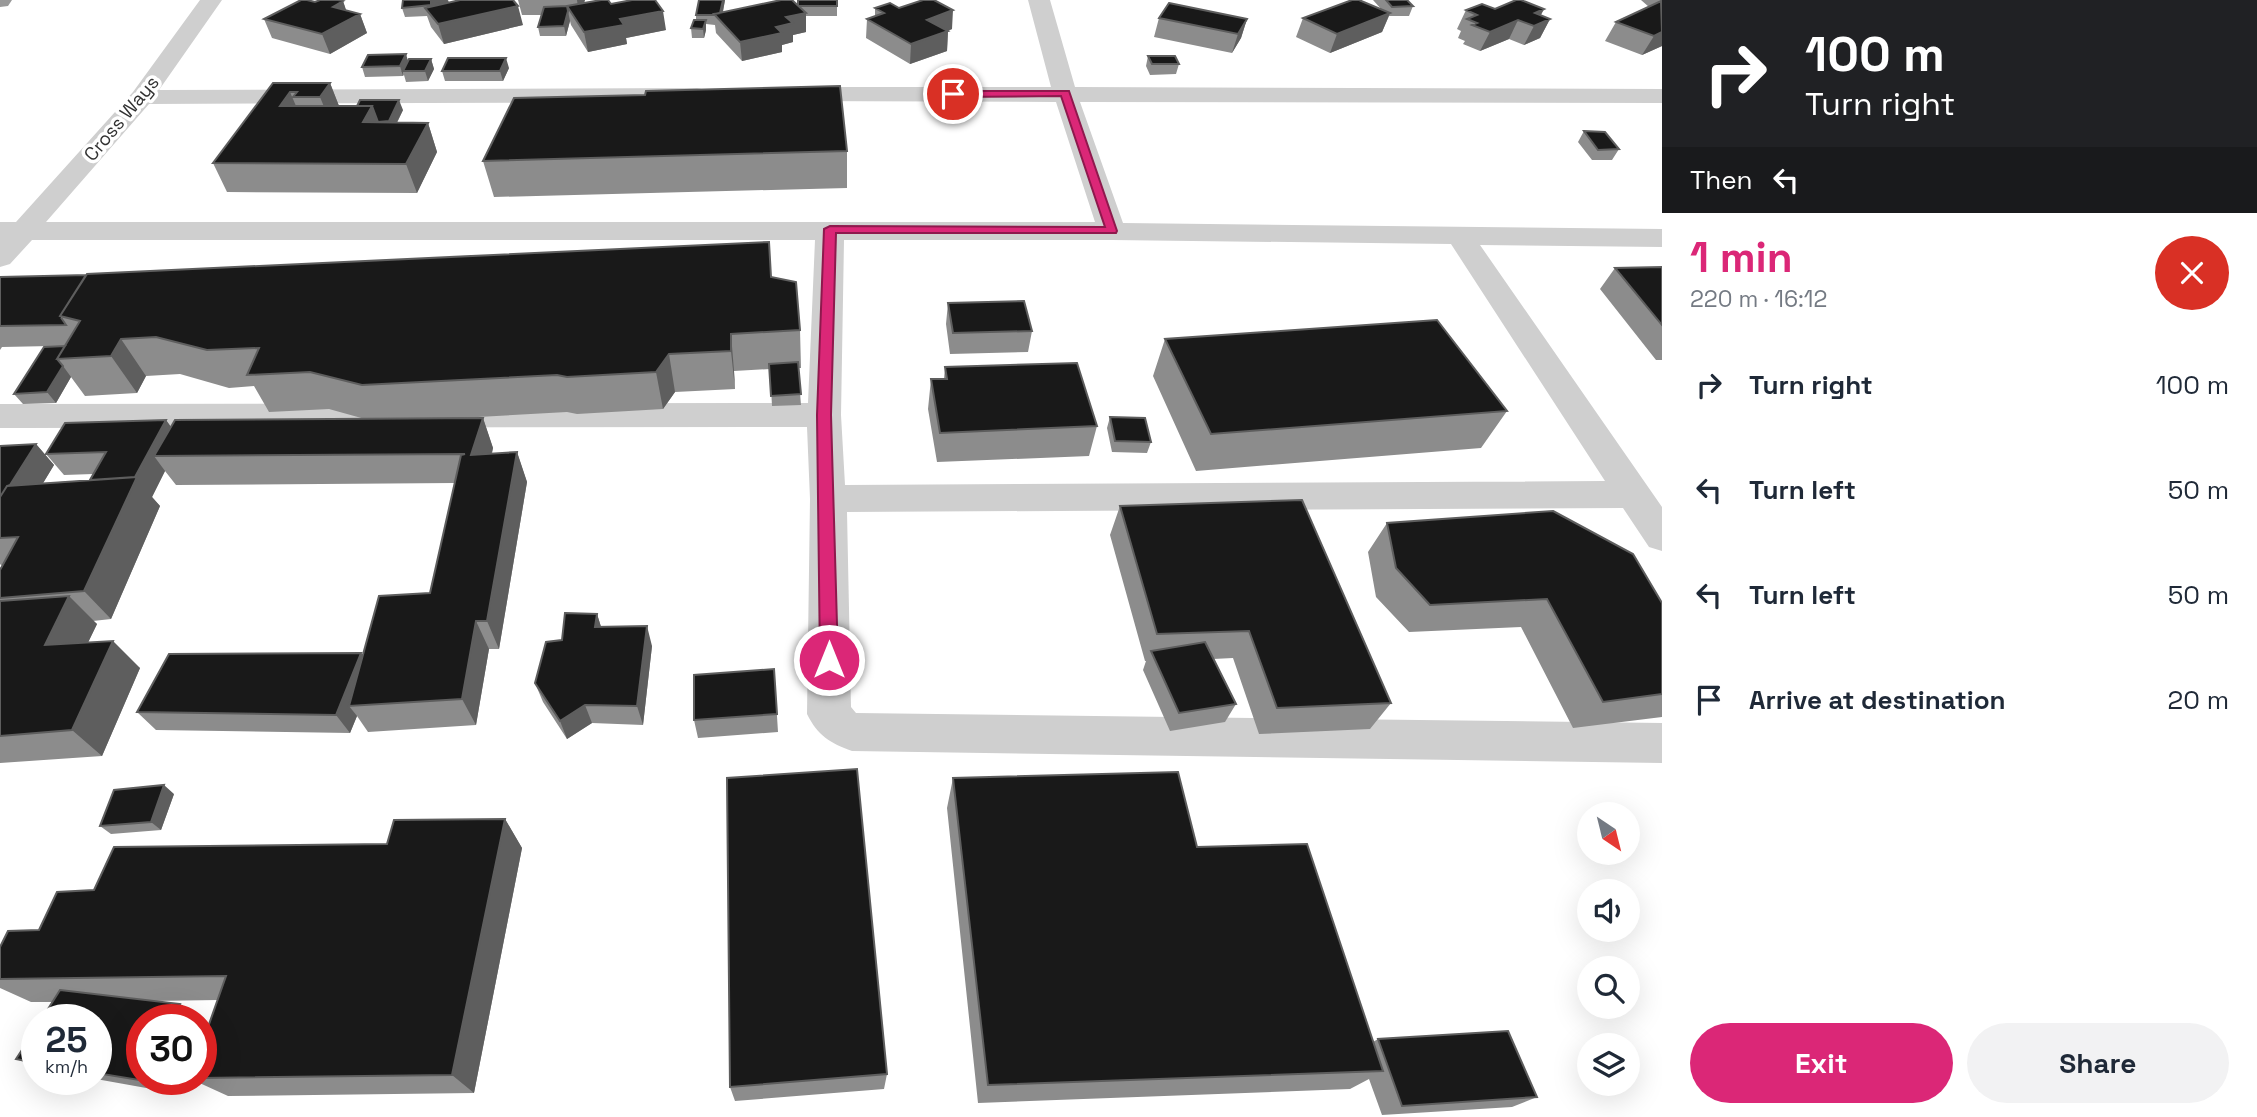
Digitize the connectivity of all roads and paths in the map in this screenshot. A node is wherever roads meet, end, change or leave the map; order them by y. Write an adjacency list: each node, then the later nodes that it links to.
1 (211, 0): 7 (street, Cross Ways)
2 (1039, 0): 3 (street)
3 (1065, 93): 5 (street); 6 (street); 10 (street)
4 (716, 94): 7 (street)
5 (772, 94)
6 (1662, 96)
7 (142, 97): 9 (street, Cross Ways)
8 (830, 229): 9 (street); 10 (street); 14 (street)
9 (12, 231): 13 (street, Cross Ways)
10 (1112, 231): 11 (street)
11 (1460, 236): 12 (street); 16 (street)
12 (1662, 238)
13 (0, 258)
14 (824, 415): 15 (street); 17 (street)
15 (0, 416)
16 (1633, 494): 17 (street); 18 (street)
17 (828, 499): 19 (street)
18 (1662, 537)
19 (1662, 743)

